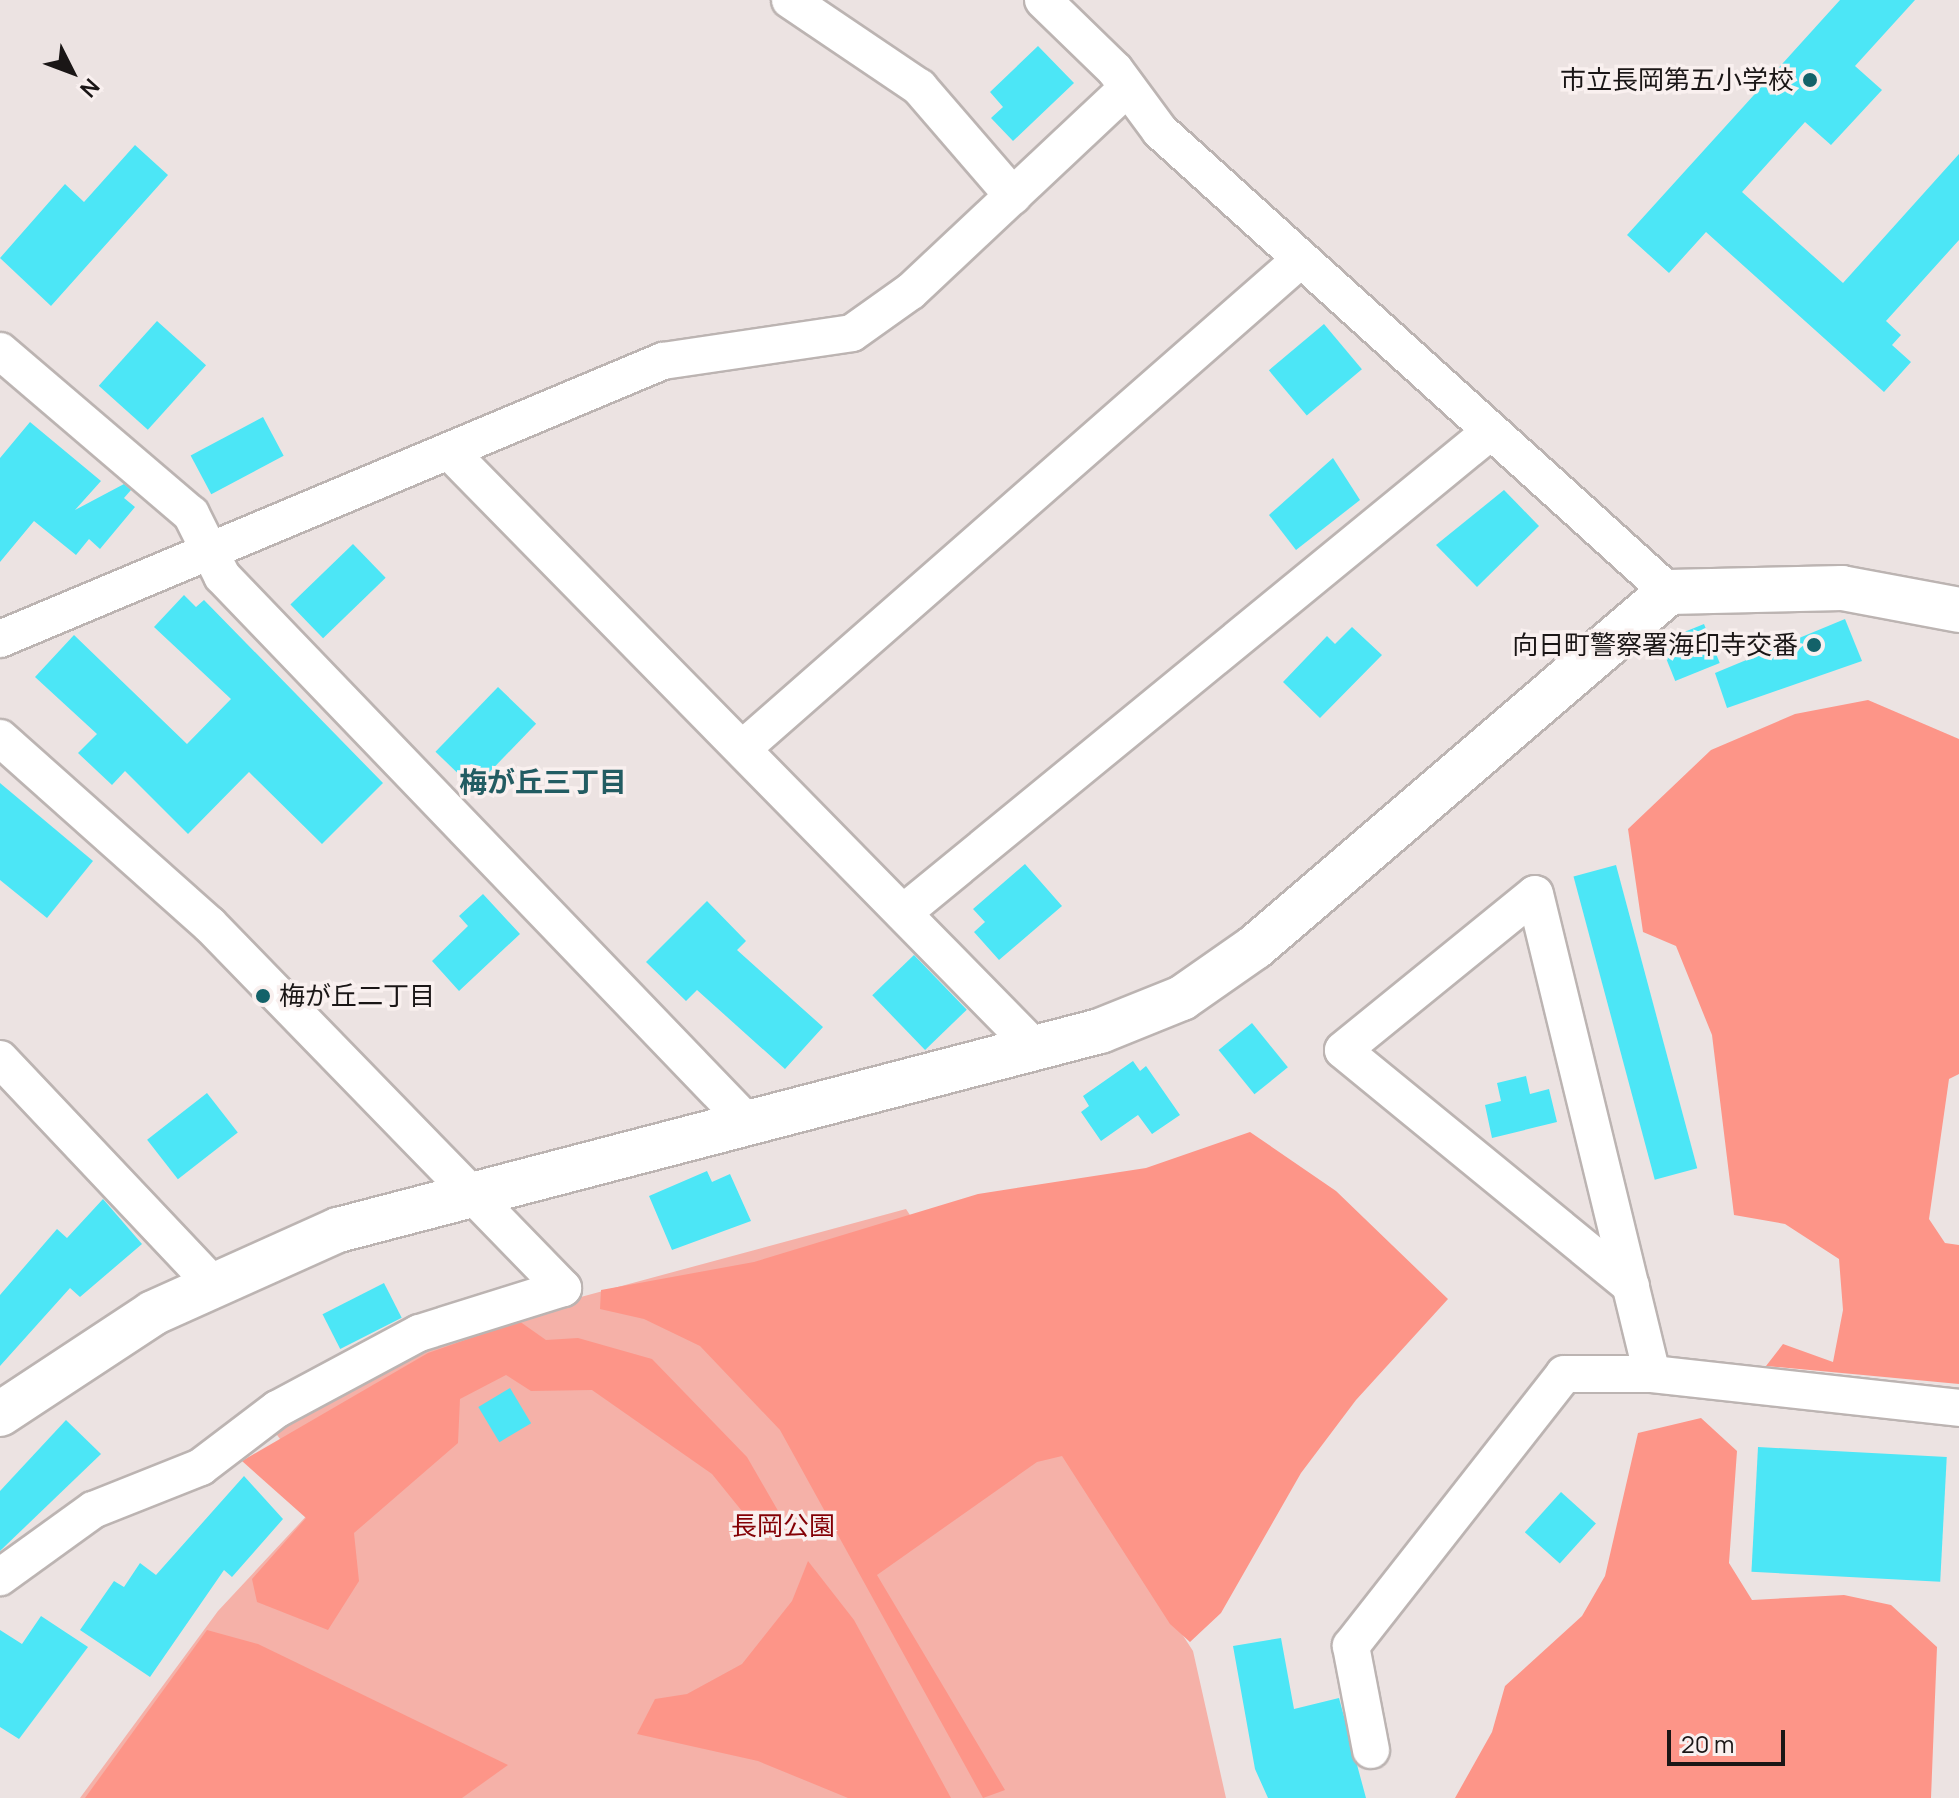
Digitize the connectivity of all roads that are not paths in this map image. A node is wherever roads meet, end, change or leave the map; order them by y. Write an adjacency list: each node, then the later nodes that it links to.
1 (790, 0): 4 (street)
2 (1043, 0): 3 (street)
3 (1127, 88): 4 (street); 5 (street)
4 (1013, 196): 8 (street)
5 (1301, 259): 7 (street); 14 (street)
6 (0, 351): 9 (street)
7 (1491, 431): 10 (street); 15 (street)
8 (449, 451): 9 (street); 14 (street)
9 (208, 550): 12 (street); 18 (street)
10 (1669, 592): 11 (street); 16 (street)
11 (1959, 610)
12 (0, 639)
13 (0, 738): 19 (street)
14 (742, 749): 15 (street)
15 (903, 913): 16 (street)
16 (1035, 1048): 18 (street)
17 (0, 1059): 20 (street)
18 (746, 1121): 19 (street)
19 (470, 1192): 20 (street); 25 (street)
20 (212, 1283): 23 (street)
21 (1631, 1286): 21 (street); 22 (street)
22 (1652, 1374): 24 (street); 26 (street)
23 (5, 1402)
24 (1959, 1408)
25 (0, 1577)
26 (1371, 1750)

